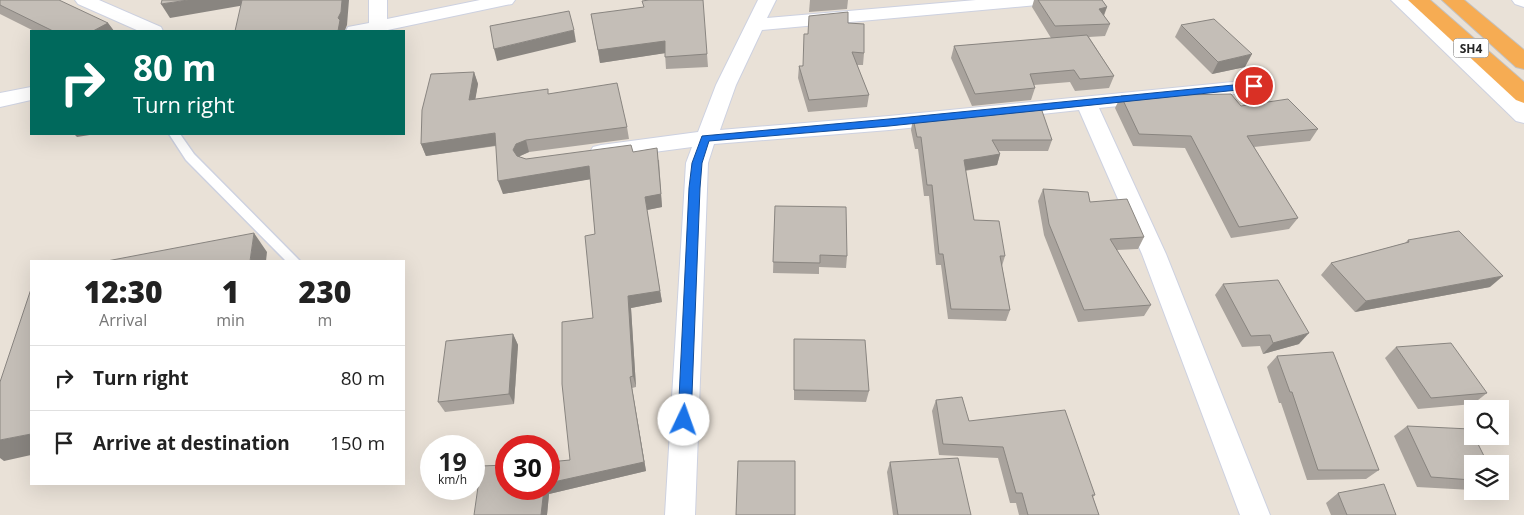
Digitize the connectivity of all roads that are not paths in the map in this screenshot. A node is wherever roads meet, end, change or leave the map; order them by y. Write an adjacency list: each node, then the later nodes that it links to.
1 (84, 0): 11 (street)
2 (378, 0): 10 (street)
3 (506, 0): 10 (street)
4 (767, 0): 9 (street)
5 (1037, 0): 9 (street)
6 (1401, 0): 19 (street)
7 (1418, 0): 16 (highway, SH4)
8 (1452, 0): 13 (highway, SH4)
9 (754, 25): 21 (street)
10 (378, 27): 12 (street)
11 (152, 30)
12 (362, 30)
13 (1524, 62)
14 (1254, 86): 18 (street)
15 (30, 94): 17 (street)
16 (1524, 95)
17 (0, 100)
18 (1086, 103): 21 (street); 25 (street)
19 (1524, 115)
20 (175, 135): 23 (lane)
21 (705, 138): 22 (street); 24 (street)
22 (579, 155)
23 (293, 260)
24 (680, 515)
25 (1254, 515)

